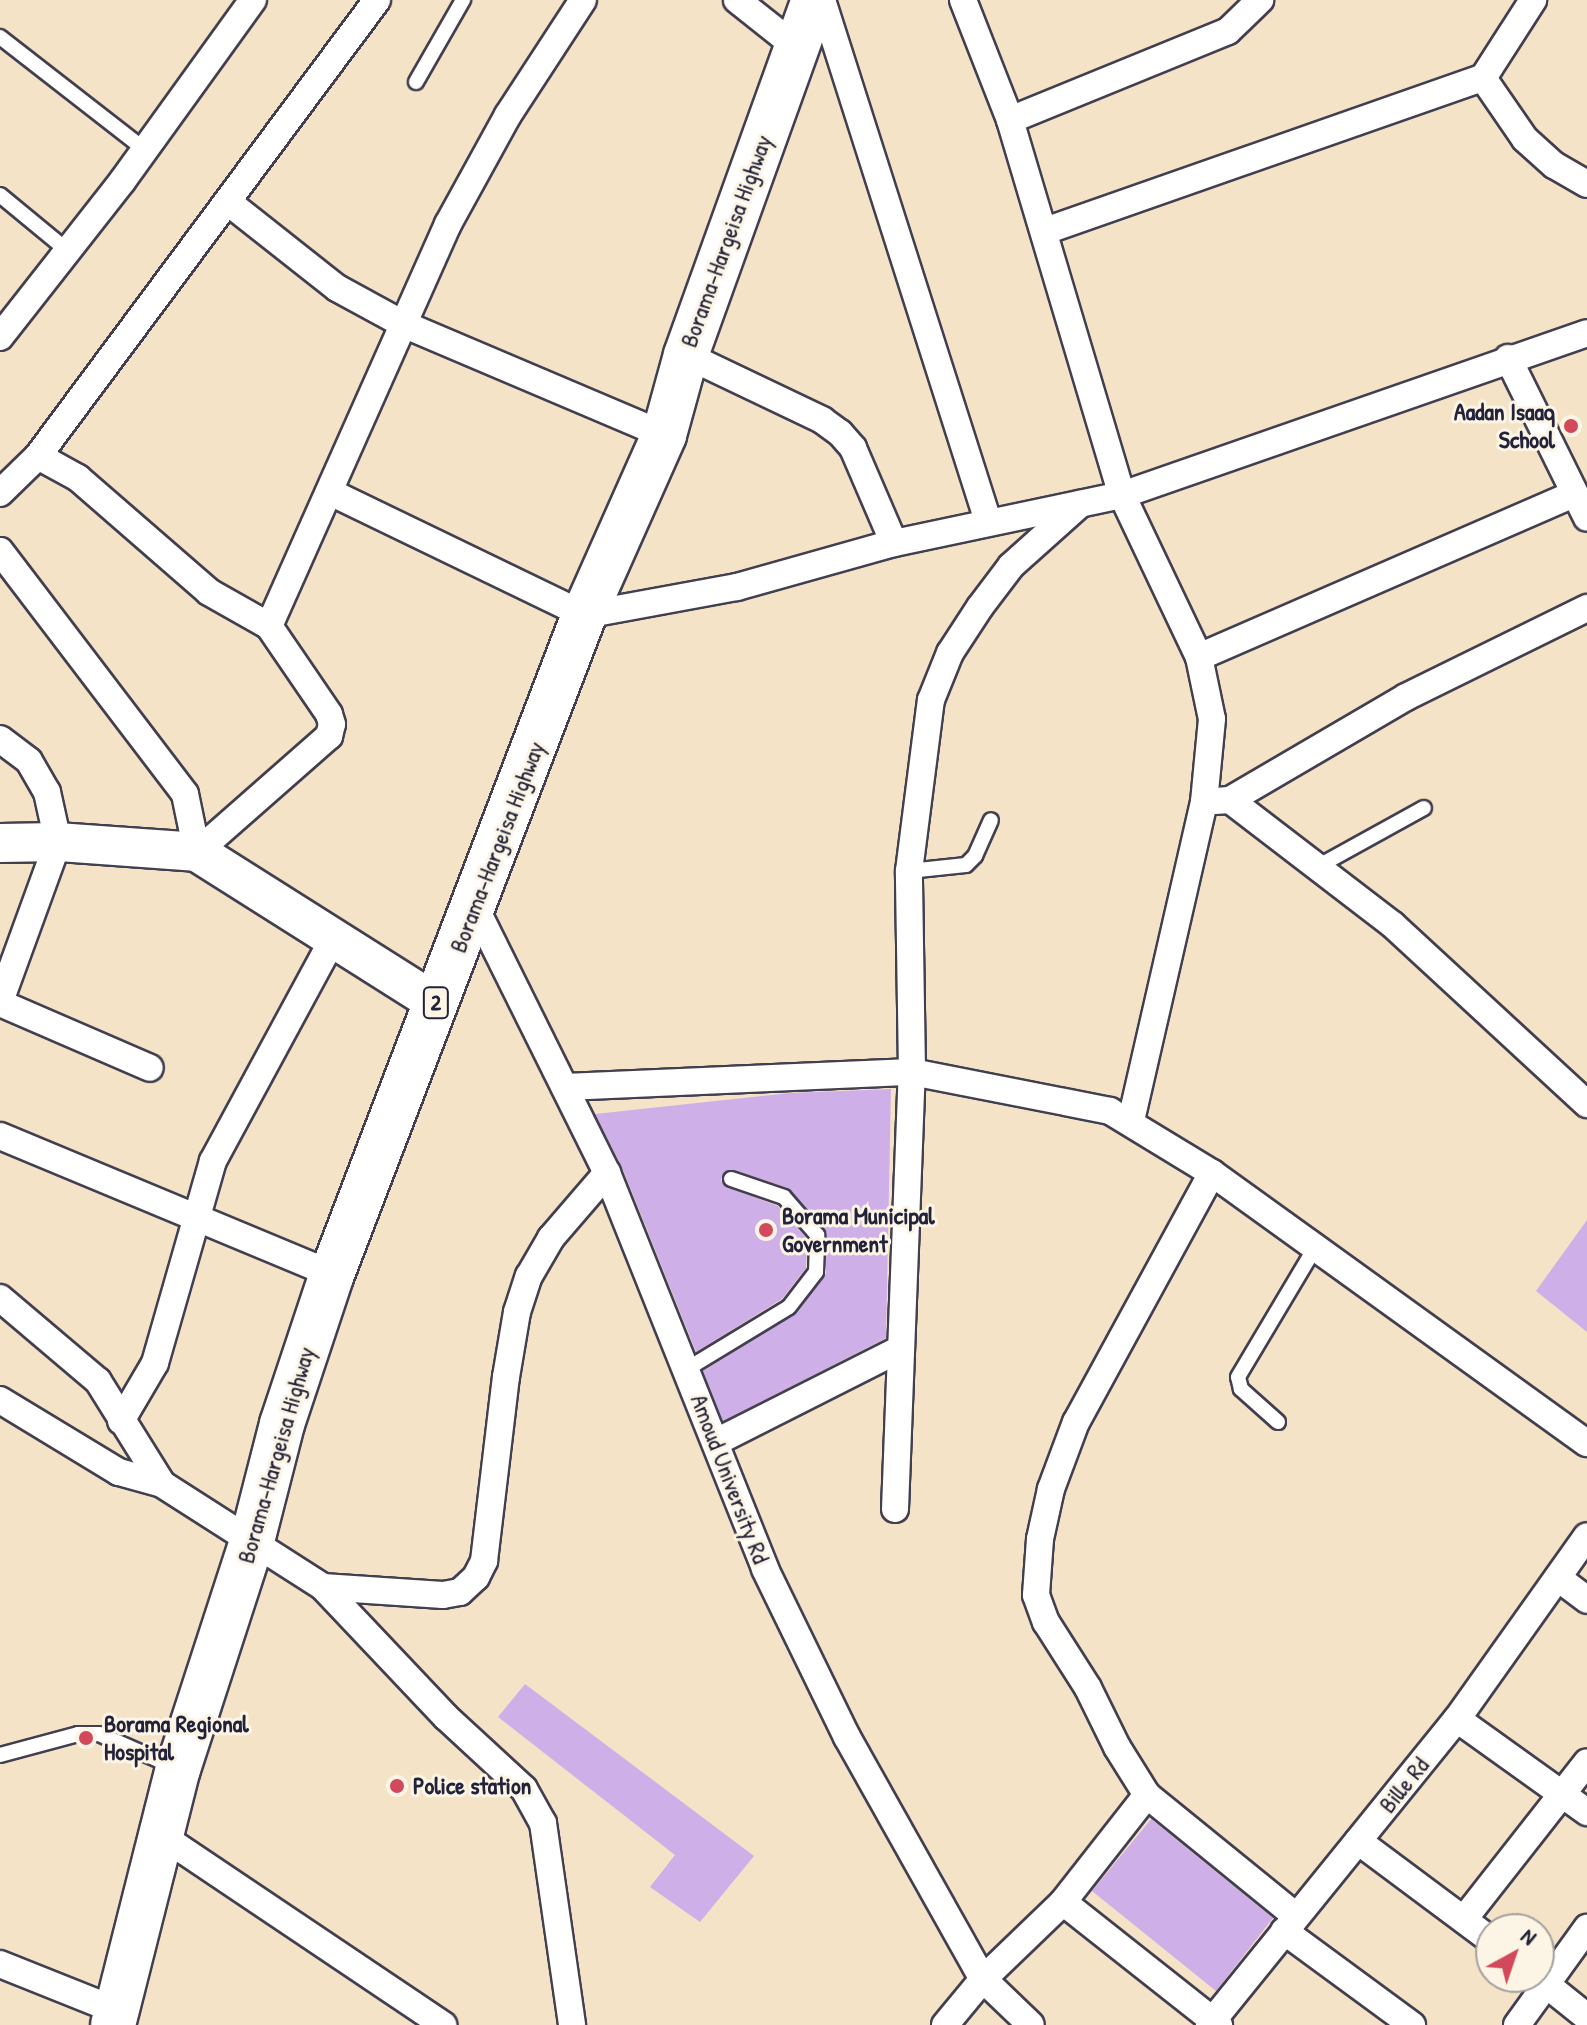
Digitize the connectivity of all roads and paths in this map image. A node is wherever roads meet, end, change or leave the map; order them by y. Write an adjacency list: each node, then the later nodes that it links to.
1 (253, 0): 16 (street)
2 (377, 0): 19 (street)
3 (463, 0): 14 (lane)
4 (583, 0): 22 (street)
5 (737, 0): 12 (street)
6 (814, 0): 12 (highway, Borama-Hargeisa Highway / 2)
7 (822, 0): 35 (street)
8 (1260, 0): 15 (street)
9 (1533, 0): 13 (street)
10 (971, 4): 15 (street)
11 (0, 37): 16 (lane)
12 (795, 46): 25 (highway, Borama-Hargeisa Highway / 2)
13 (1483, 78): 17 (street); 20 (street)
14 (416, 82)
15 (1010, 120): 20 (street)
16 (145, 150): 21 (street)
17 (1587, 184)
18 (0, 195): 21 (lane)
19 (228, 202): 22 (street); 28 (street)
20 (1045, 231): 32 (street)
21 (68, 251): 24 (street)
22 (403, 324): 27 (street); 29 (street)
23 (1587, 333): 26 (street)
24 (0, 337)
25 (686, 355): 27 (highway, Borama-Hargeisa Highway / 2); 36 (street)
26 (1508, 358): 31 (street); 32 (street)
27 (664, 435): 39 (highway, Borama-Hargeisa Highway / 2)
28 (38, 456): 30 (street); 40 (street)
29 (330, 492): 39 (street); 40 (street)
30 (0, 493)
31 (1574, 494): 34 (street); 41 (street)
32 (1122, 495): 33 (street); 41 (street)
33 (1082, 503): 35 (street); 50 (street)
34 (1587, 518)
35 (988, 521): 36 (street)
36 (894, 543): 39 (street)
37 (0, 551): 48 (street)
38 (1587, 608): 43 (street)
39 (584, 615): 51 (highway, Borama-Hargeisa Highway / 2)
40 (269, 626): 48 (street)
41 (1199, 657): 43 (street)
42 (0, 739): 46 (street)
43 (1217, 801): 49 (street); 59 (street)
44 (1424, 808): 49 (lane)
45 (991, 820): 50 (lane)
46 (58, 842): 47 (street); 48 (street); 53 (street)
47 (0, 843)
48 (197, 852): 52 (street)
49 (1317, 867): 58 (street)
50 (909, 871): 56 (street)
51 (475, 907): 54 (highway, Borama-Hargeisa Highway / 2); 57 (street, Amoud University Rd)
52 (333, 939): 54 (street); 64 (street)
53 (0, 1002): 55 (street)
54 (436, 1003): 66 (highway, Borama-Hargeisa Highway / 2)
55 (150, 1068)
56 (912, 1072): 57 (street); 59 (street); 68 (street)
57 (565, 1087): 61 (street, Amoud University Rd)
58 (1587, 1104)
59 (1131, 1122): 62 (street)
60 (0, 1136): 64 (street)
61 (607, 1173): 69 (street, Amoud University Rd); 80 (street)
62 (1212, 1173): 65 (street); 87 (street)
63 (731, 1179): 69 (lane)
64 (196, 1219): 66 (street); 71 (street)
65 (1316, 1246): 72 (lane); 74 (street)
66 (332, 1274): 78 (highway, Borama-Hargeisa Highway / 2)
67 (0, 1298): 71 (street)
68 (900, 1349): 73 (street); 76 (street)
69 (687, 1369): 73 (street, Amoud University Rd)
70 (0, 1400): 75 (street)
71 (121, 1421): 75 (street)
72 (1278, 1422)
73 (716, 1442): 98 (street, Amoud University Rd)
74 (1587, 1443)
75 (162, 1484): 78 (street)
76 (895, 1509)
77 (1587, 1536): 79 (street, Bille Rd)
78 (252, 1541): 80 (street); 85 (highway, Borama-Hargeisa Highway / 2)
79 (1558, 1578): 81 (street); 82 (street, Bille Rd)
80 (323, 1587): 105 (street)
81 (1587, 1600)
82 (1457, 1719): 86 (street); 90 (street, Bille Rd)
83 (0, 1755): 85 (lane)
84 (1587, 1762): 86 (street)
85 (178, 1769): 89 (highway, Borama-Hargeisa Highway / 2)
86 (1563, 1794): 88 (street); 92 (street)
87 (1147, 1795): 91 (street); 93 (street)
88 (1587, 1812)
89 (162, 1836): 102 (highway, Borama-Hargeisa Highway / 2); 104 (street)
90 (1358, 1841): 92 (street); 93 (street, Bille Rd)
91 (1063, 1902): 98 (street); 103 (street)
92 (1464, 1919): 94 (street)
93 (1290, 1924): 103 (street, Bille Rd); 108 (street)
94 (1475, 1928)
95 (1587, 1928): 97 (street)
96 (0, 1964): 102 (street)
97 (1555, 1965)
98 (983, 1979): 106 (street); 107 (street, Amoud University Rd)
99 (1555, 1992): 101 (street)
100 (1534, 1993): 109 (street)
101 (1587, 2017)
102 (118, 2020)
103 (1213, 2023)
104 (443, 2025)
105 (572, 2025)
106 (945, 2025)
107 (1031, 2025)
108 (1412, 2025)
109 (1517, 2025)

